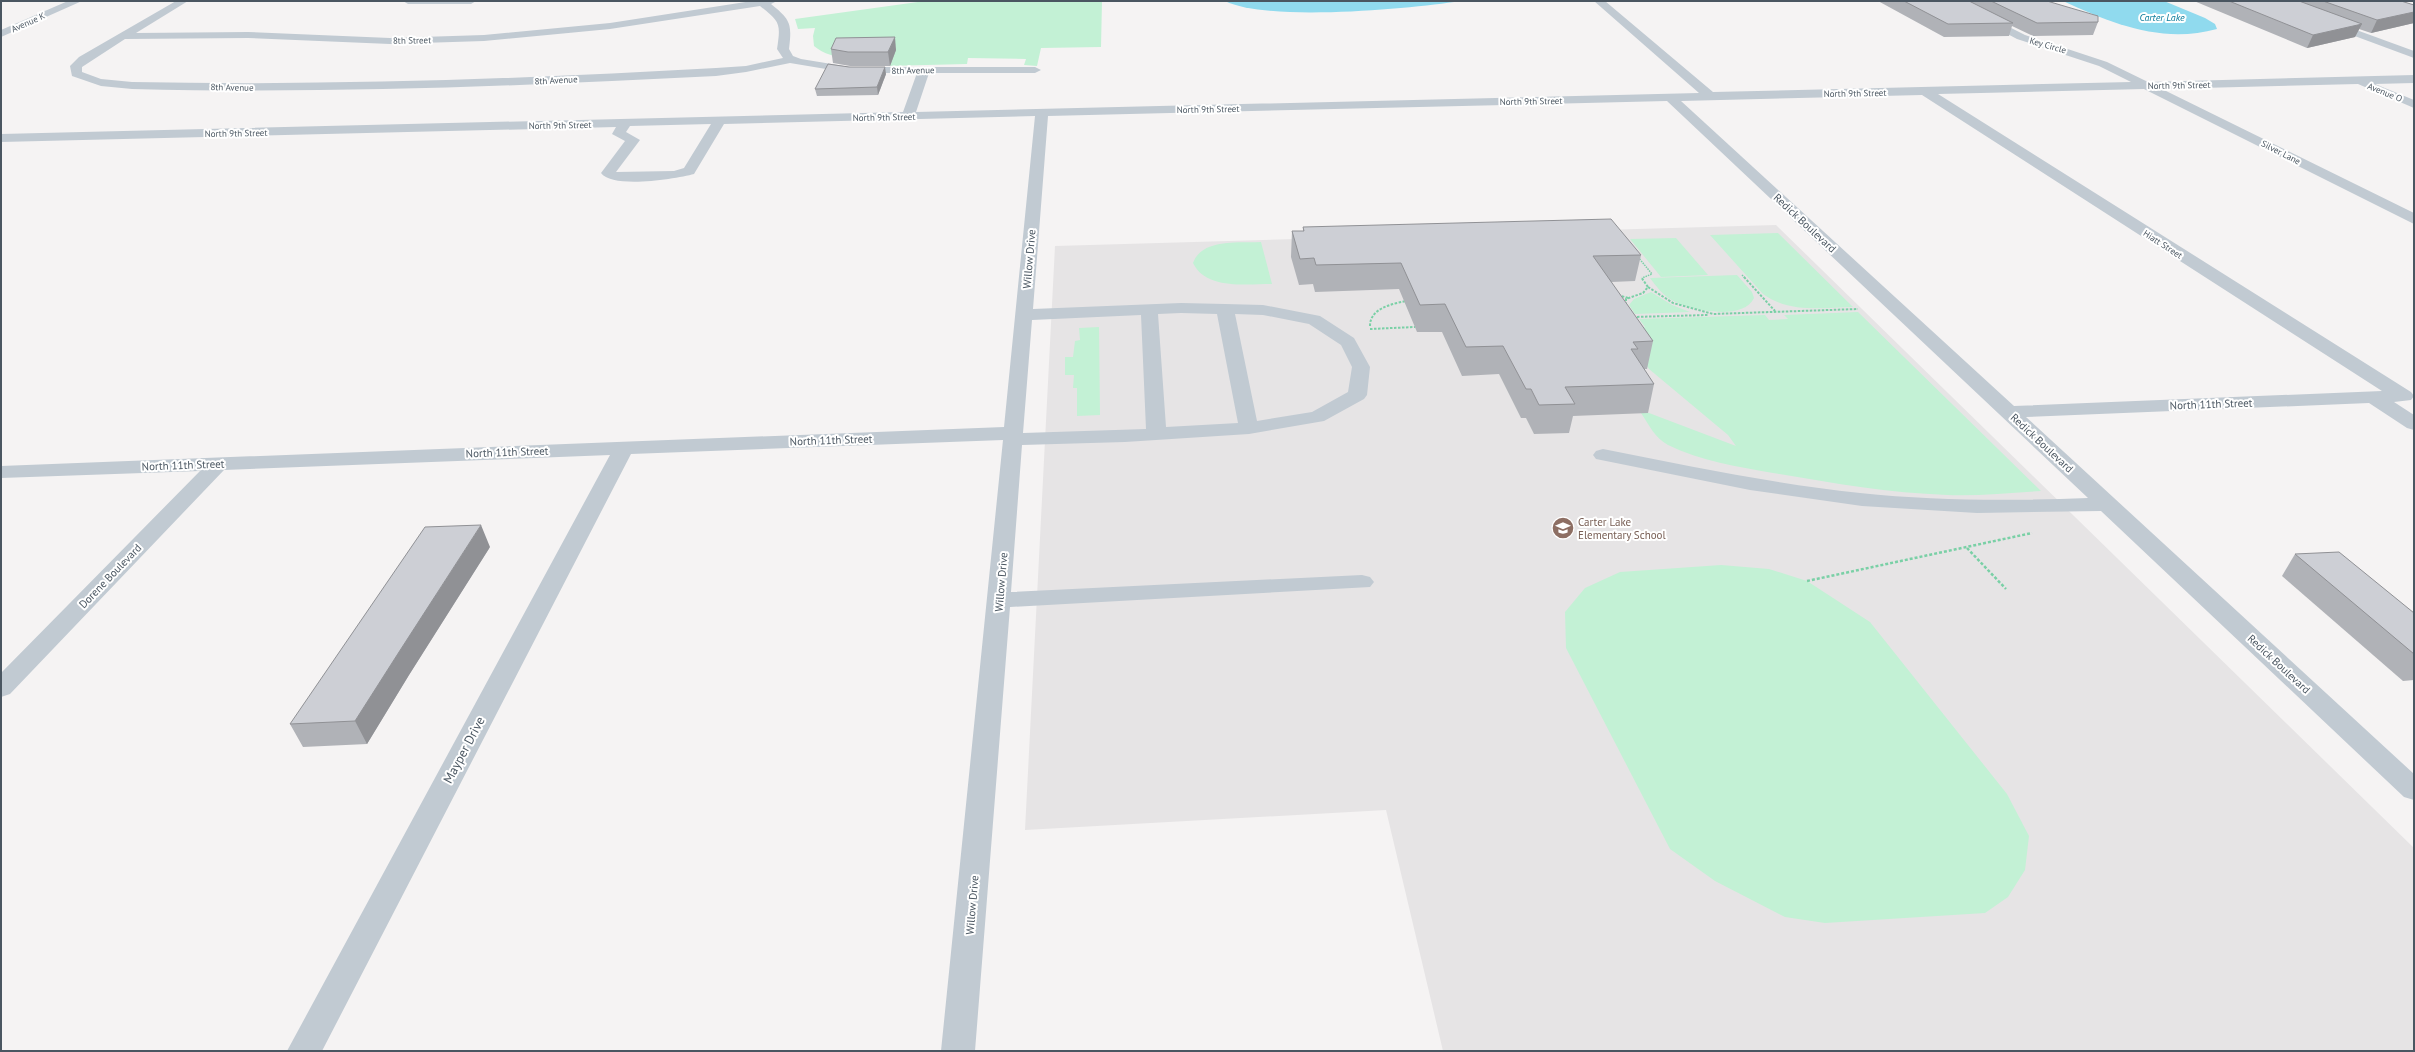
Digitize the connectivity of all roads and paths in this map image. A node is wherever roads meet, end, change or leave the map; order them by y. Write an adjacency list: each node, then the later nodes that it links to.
1 (77, 1): 9 (street, Avenue K)
2 (183, 1): 10 (street)
3 (408, 1): 4 (street)
4 (471, 1)
5 (1599, 1): 19 (street)
6 (1950, 1): 17 (street, Key Circle)
7 (765, 2): 10 (street, 8th Street); 12 (street)
8 (2320, 20): 11 (street)
9 (1, 34)
10 (121, 36): 12 (street, 8th Avenue)
11 (2414, 55)
12 (792, 59): 13 (street, 8th Avenue)
13 (924, 70): 14 (street, 8th Avenue); 23 (street)
14 (1036, 70)
15 (2414, 79): 16 (street, North 9th Street)
16 (2357, 80): 17 (street, North 9th Street); 21 (street, Avenue O)
17 (2147, 85): 18 (street, North 9th Street); 27 (street, Silver Lane)
18 (1925, 91): 19 (street, North 9th Street); 47 (street, Hiatt Street)
19 (1710, 96): 20 (street, North 9th Street)
20 (1670, 97): 22 (street, North 9th Street); 49 (street, Redick Boulevard)
21 (2414, 104)
22 (1042, 113): 23 (street, North 9th Street); 41 (street, Willow Drive)
23 (908, 116): 24 (street, North 9th Street)
24 (720, 121): 25 (street, North 9th Street); 25 (street)
25 (625, 123): 26 (street, North 9th Street)
26 (1, 138)
27 (2414, 219)
28 (1635, 252): 30 (path)
29 (1742, 275): 39 (path)
30 (1648, 287): 33 (path); 40 (path)
31 (1615, 294): 33 (path)
32 (1411, 297): 45 (path)
33 (1630, 298): 34 (path)
34 (1626, 306)
35 (1225, 309): 37 (street); 51 (street); 51 (street, North 11th Street)
36 (1858, 309): 39 (path)
37 (1149, 310): 41 (street); 52 (street)
38 (1629, 312): 43 (path)
39 (1776, 312): 40 (path)
40 (1712, 314): 43 (path)
41 (1023, 315): 53 (street, Willow Drive)
42 (1625, 317): 43 (path)
43 (1633, 317)
44 (1415, 327): 45 (path)
45 (1371, 329): 46 (path)
46 (1366, 330)
47 (2408, 396): 48 (street, North 11th Street)
48 (2373, 397): 49 (street, North 11th Street); 50 (street)
49 (2008, 412): 58 (street, Redick Boulevard)
50 (2414, 424)
51 (1249, 428): 52 (street, North 11th Street)
52 (1156, 434): 53 (street, North 11th Street)
53 (1012, 436): 54 (street, North 11th Street); 64 (street, Willow Drive)
54 (624, 448): 56 (street, North 11th Street); 67 (street, Mayper Drive)
55 (1603, 455): 58 (street)
56 (219, 463): 57 (street, North 11th Street); 65 (street, Dorene Boulevard)
57 (1, 472)
58 (2107, 504): 66 (street, Redick Boulevard)
59 (2036, 533): 60 (path)
60 (1967, 547): 61 (path); 63 (path)
61 (1808, 581)
62 (1362, 582): 64 (street)
63 (2006, 589)
64 (999, 600): 68 (street, Willow Drive)
65 (1, 688)
66 (2414, 790)
67 (304, 1051)
68 (958, 1051)

